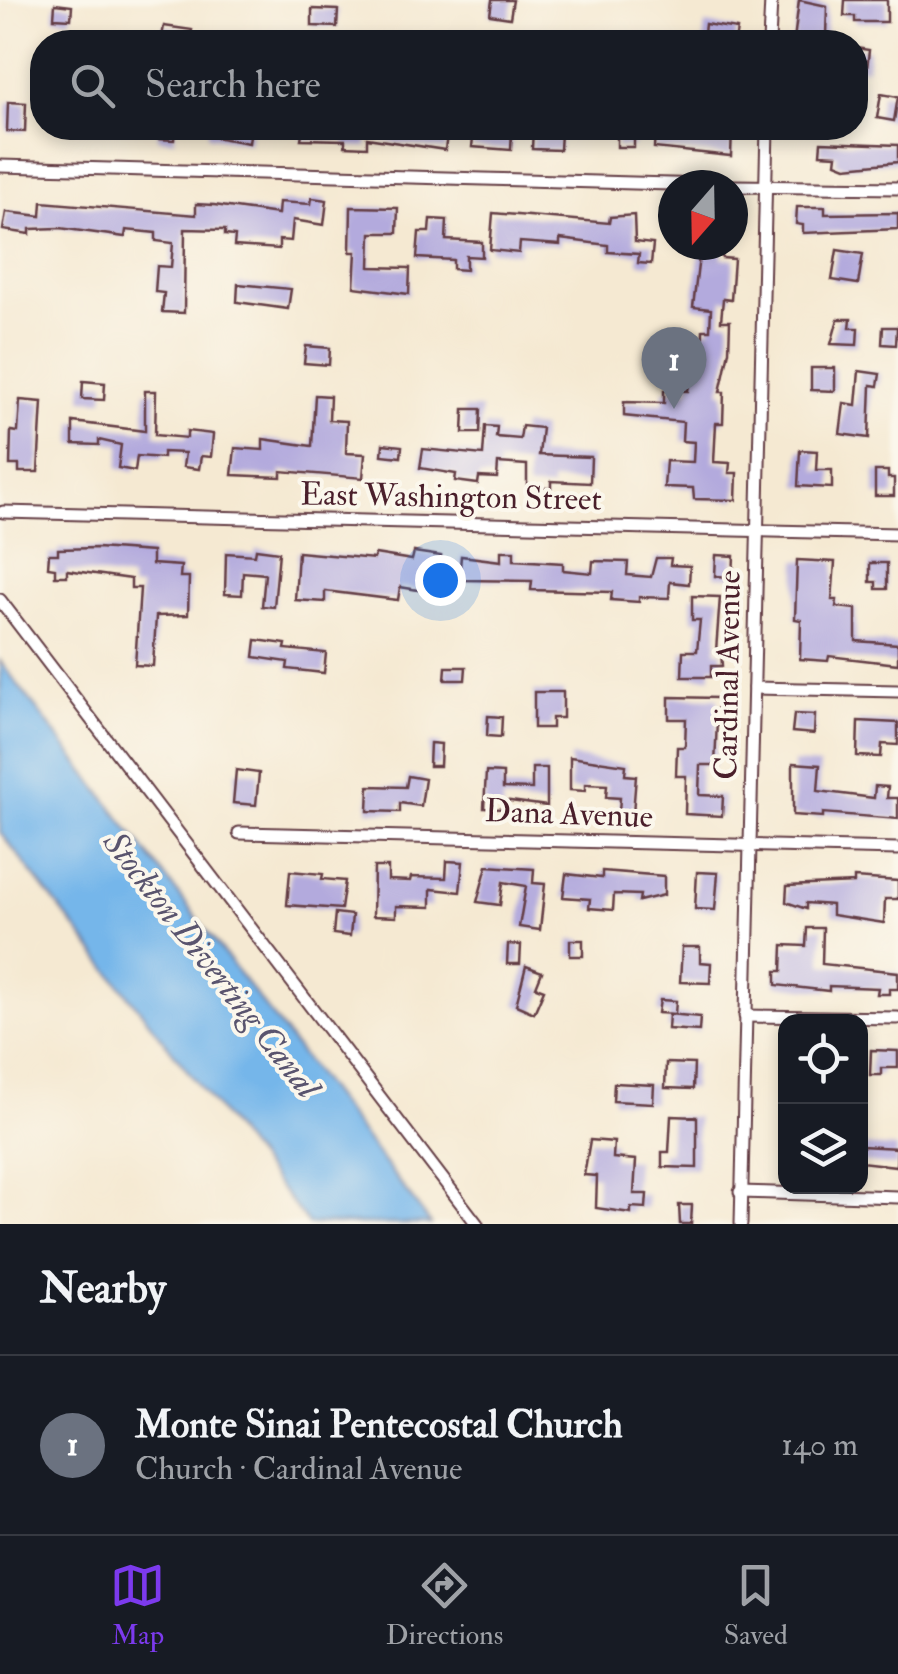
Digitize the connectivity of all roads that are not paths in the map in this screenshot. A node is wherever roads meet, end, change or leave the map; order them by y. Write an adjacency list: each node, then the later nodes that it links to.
1 (771, 0): 2 (street)
2 (770, 30)
3 (767, 140): 7 (street, Cardinal Avenue)
4 (0, 166): 5 (street)
5 (658, 184)
6 (748, 186): 7 (street)
7 (766, 186): 8 (street); 10 (street, Cardinal Avenue)
8 (898, 188)
9 (3, 512): 10 (street, East Washington Street)
10 (758, 530): 11 (street, East Washington Street); 13 (street, Cardinal Avenue)
11 (898, 534)
12 (0, 600): 22 (street)
13 (754, 688): 14 (street); 16 (street, Cardinal Avenue)
14 (898, 691)
15 (238, 833): 16 (street, Dana Avenue)
16 (750, 846): 17 (street, Dana Avenue); 18 (street, Cardinal Avenue)
17 (898, 850)
18 (745, 1016): 19 (street); 20 (street, Cardinal Avenue)
19 (898, 1018)
20 (740, 1192): 21 (street); 23 (street, Cardinal Avenue)
21 (898, 1197)
22 (477, 1224)
23 (740, 1224)

